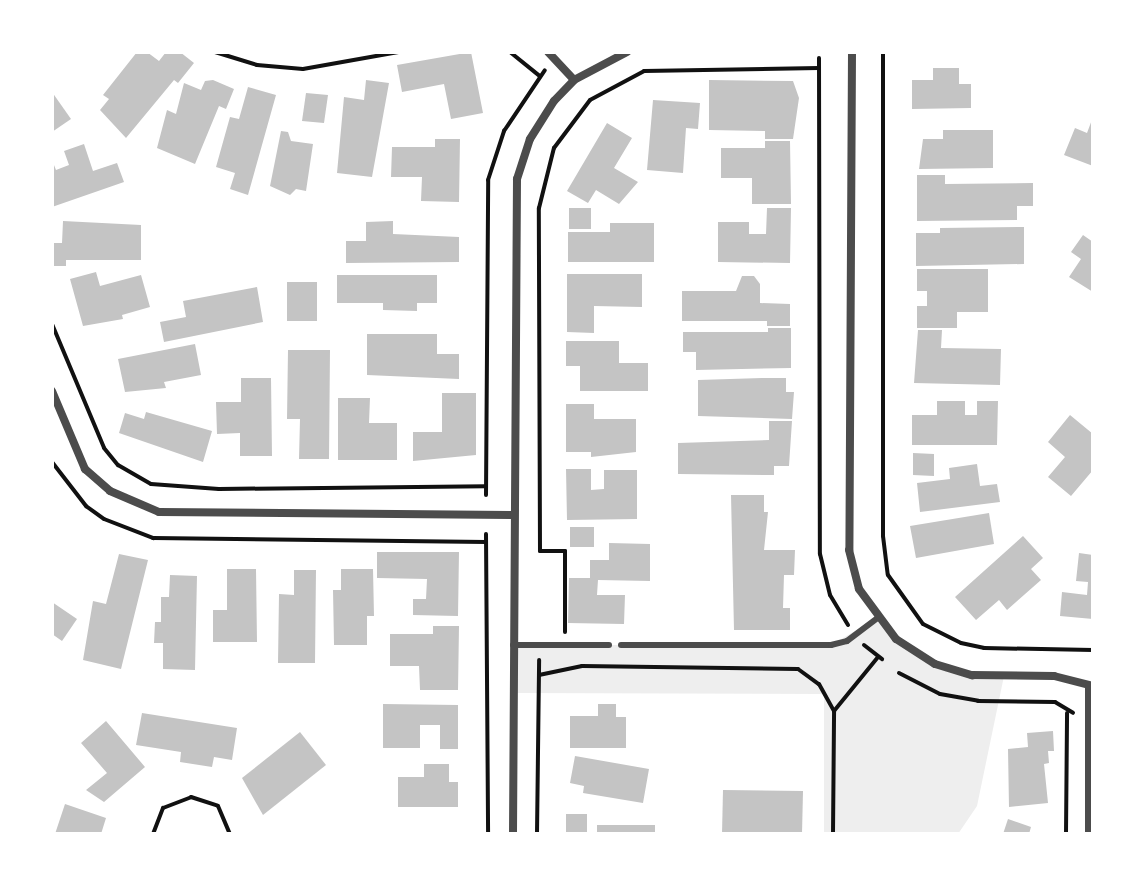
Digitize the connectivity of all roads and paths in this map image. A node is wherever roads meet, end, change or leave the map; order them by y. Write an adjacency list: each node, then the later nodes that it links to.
1 (215, 52): 2 (path)
2 (398, 52)
3 (510, 52): 11 (path)
4 (548, 52): 12 (street)
5 (627, 52): 12 (street)
6 (852, 52): 21 (street)
7 (883, 52): 28 (path)
8 (819, 58): 9 (path)
9 (819, 68): 22 (path); 23 (path)
10 (545, 70): 11 (path)
11 (540, 76): 16 (path)
12 (574, 80): 18 (street)
13 (52, 324): 16 (path)
14 (52, 391): 18 (street)
15 (52, 462): 20 (path)
16 (486, 486): 17 (path)
17 (486, 495)
18 (512, 515): 25 (street)
19 (486, 534): 20 (path)
20 (486, 542): 38 (path)
21 (877, 618): 27 (lane); 32 (street)
22 (849, 627)
23 (552, 632)
24 (863, 643): 33 (path)
25 (513, 645): 26 (lane); 39 (street)
26 (609, 645)
27 (621, 645)
28 (1093, 650)
29 (539, 655): 31 (path)
30 (899, 673): 34 (path)
31 (539, 675): 33 (path); 40 (path)
32 (1091, 686): 43 (street)
33 (834, 711): 41 (path)
34 (1067, 713): 35 (path); 42 (path)
35 (1079, 714)
36 (153, 834): 37 (path)
37 (230, 834)
38 (488, 834)
39 (513, 834)
40 (537, 834)
41 (833, 834)
42 (1066, 834)
43 (1089, 834)

